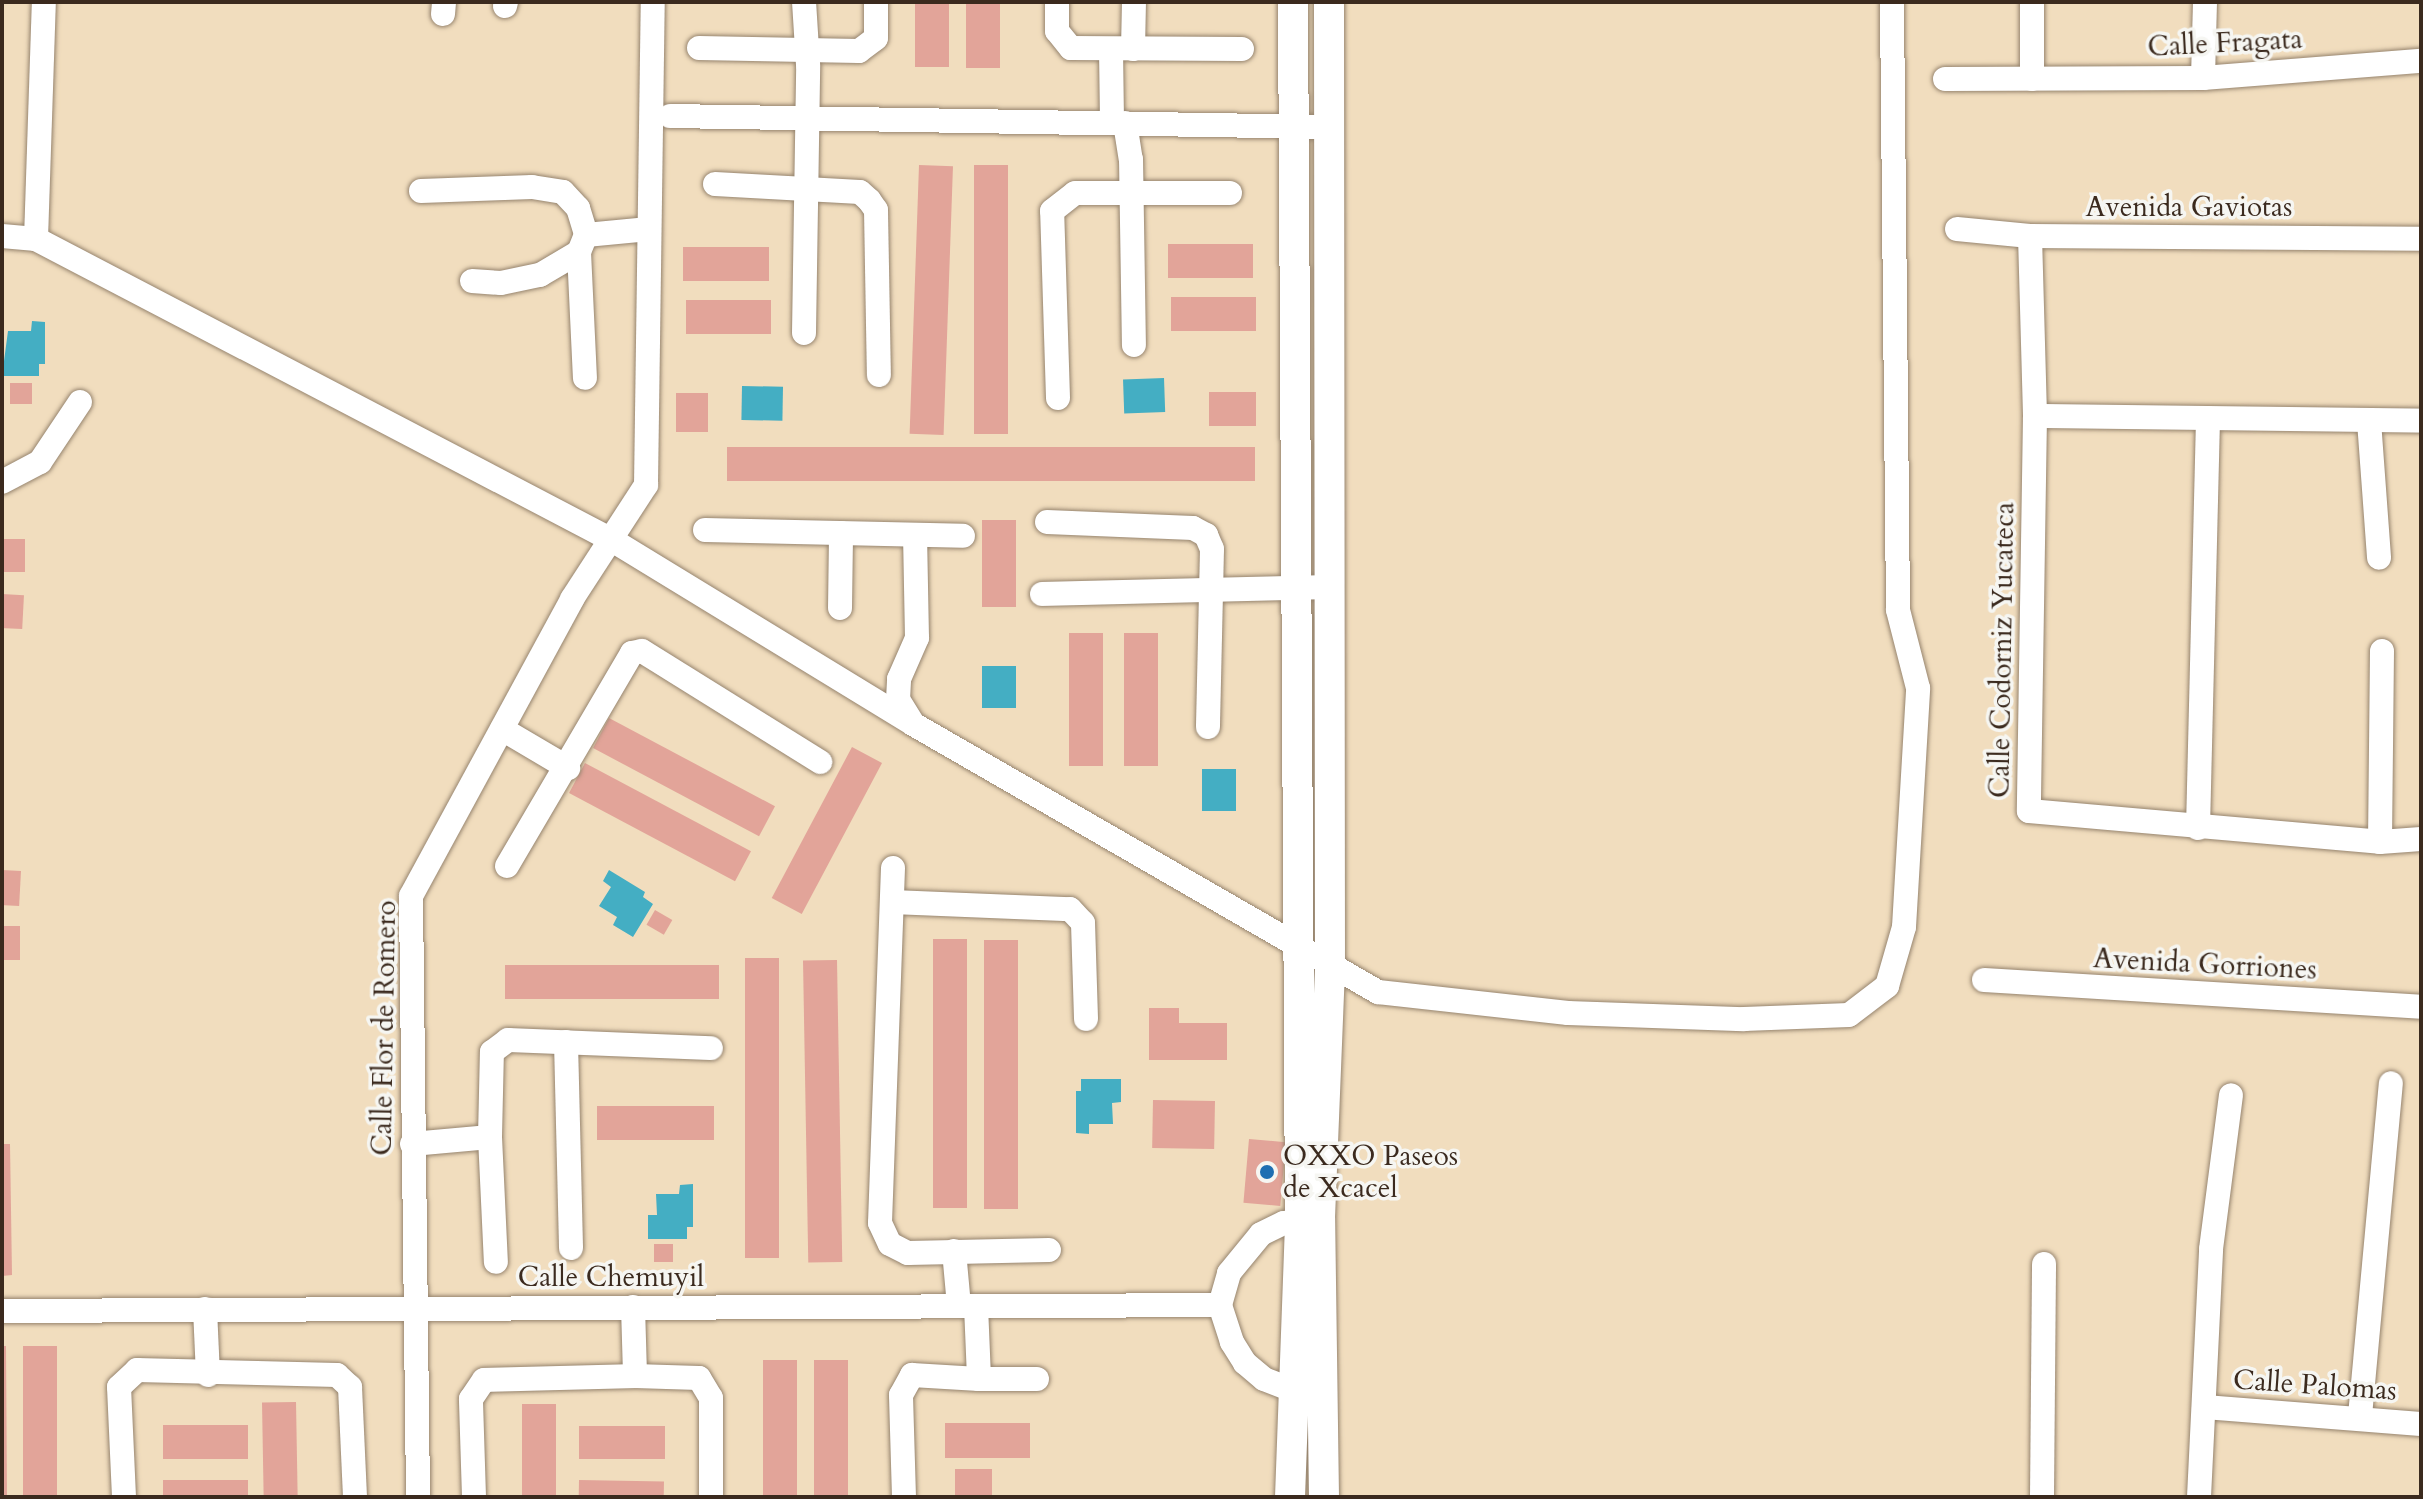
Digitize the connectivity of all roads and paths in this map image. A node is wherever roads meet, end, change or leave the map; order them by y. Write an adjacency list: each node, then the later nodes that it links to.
1 (44, 2): 34 (street)
2 (653, 2): 30 (street, Calle Flor de Romero)
3 (804, 2): 13 (street)
4 (876, 2): 13 (street)
5 (1057, 2): 14 (street)
6 (1134, 2): 14 (street)
7 (1293, 2): 23 (main road)
8 (1329, 2): 24 (main road)
9 (1892, 2): 74 (street)
10 (2032, 2): 19 (street)
11 (2205, 2): 17 (street)
12 (699, 48): 13 (street)
13 (806, 49): 21 (street)
14 (1122, 49): 15 (street); 22 (street)
15 (1242, 49)
16 (2421, 61): 17 (street, Calle Fragata)
17 (2203, 78): 19 (street, Calle Fragata)
18 (1945, 79): 19 (street, Calle Fragata)
19 (2032, 79)
20 (670, 116): 21 (street)
21 (805, 118): 22 (street); 26 (street)
22 (1118, 123): 23 (street); 28 (street)
23 (1293, 126): 24 (street); 57 (main road)
24 (1327, 127): 56 (main road)
25 (715, 184): 26 (street)
26 (805, 189): 38 (street); 40 (street)
27 (421, 191): 36 (street)
28 (1129, 192): 29 (street); 39 (street); 42 (street)
29 (1230, 193)
30 (649, 229): 36 (street); 54 (street, Calle Flor de Romero)
31 (1957, 229): 33 (street, Avenida Gaviotas)
32 (2, 236): 34 (street)
33 (2030, 236): 35 (street, Avenida Gaviotas); 44 (street, Calle Codorniz Yucateca)
34 (36, 239): 54 (street)
35 (2421, 239)
36 (582, 244): 37 (street); 41 (street)
37 (472, 281)
38 (804, 333)
39 (1134, 345)
40 (879, 375)
41 (585, 378)
42 (1058, 398)
43 (80, 402): 48 (street)
44 (2035, 416): 45 (street); 67 (street, Calle Codorniz Yucateca)
45 (2208, 418): 46 (street); 67 (street)
46 (2369, 421): 47 (street); 55 (street)
47 (2421, 421)
48 (2, 482)
49 (1047, 522): 58 (street)
50 (705, 530): 51 (street)
51 (841, 533): 52 (street); 60 (street)
52 (915, 535): 53 (street); 62 (street)
53 (963, 536)
54 (612, 540): 62 (street); 64 (street, Calle Flor de Romero)
55 (2379, 558)
56 (1328, 587): 57 (street); 74 (main road)
57 (1296, 589): 58 (street); 73 (main road)
58 (1210, 592): 59 (street); 63 (street)
59 (1042, 594)
60 (840, 608)
61 (2382, 651): 69 (street)
62 (913, 724): 73 (street)
63 (1208, 727)
64 (502, 729): 66 (street); 83 (street, Calle Flor de Romero)
65 (820, 762): 66 (street)
66 (568, 768): 70 (street)
67 (2198, 828): 69 (street, Calle Codorniz Yucateca)
68 (2421, 839): 69 (street, Calle Codorniz Yucateca)
69 (2380, 842)
70 (507, 866)
71 (893, 868): 72 (street)
72 (892, 902): 77 (street); 87 (street)
73 (1298, 945): 74 (street); 84 (main road)
74 (1330, 966): 84 (main road)
75 (1984, 980): 76 (street, Avenida Gorriones)
76 (2421, 1007)
77 (1086, 1019)
78 (566, 1042): 79 (street); 82 (street); 85 (street)
79 (711, 1048)
80 (2391, 1083): 102 (street)
81 (2231, 1095): 101 (street)
82 (490, 1137): 83 (street); 88 (street)
83 (412, 1144): 93 (street, Calle Flor de Romero)
84 (1310, 1219): 90 (street); 100 (main road)
85 (571, 1248)
86 (1049, 1250): 87 (street)
87 (954, 1251): 91 (street)
88 (496, 1262)
89 (2044, 1264): 112 (street)
90 (1220, 1305): 91 (street, Calle Chemuyil); 100 (street)
91 (967, 1306): 92 (street, Calle Chemuyil); 98 (street)
92 (633, 1307): 93 (street, Calle Chemuyil); 97 (street)
93 (413, 1308): 94 (street, Calle Chemuyil); 106 (street, Calle Flor de Romero)
94 (205, 1309): 95 (street, Calle Chemuyil); 96 (street)
95 (2, 1311)
96 (208, 1375): 104 (street); 105 (street)
97 (635, 1376): 107 (street); 108 (street)
98 (979, 1379): 99 (street); 109 (street)
99 (1037, 1379)
100 (1310, 1397): 110 (main road); 111 (main road)
101 (2204, 1407): 102 (street, Calle Palomas); 113 (street)
102 (2360, 1416): 103 (street, Calle Palomas)
103 (2421, 1424)
104 (124, 1497)
105 (355, 1497)
106 (418, 1497)
107 (474, 1497)
108 (711, 1497)
109 (904, 1497)
110 (1290, 1497)
111 (1324, 1497)
112 (2042, 1497)
113 (2199, 1497)

